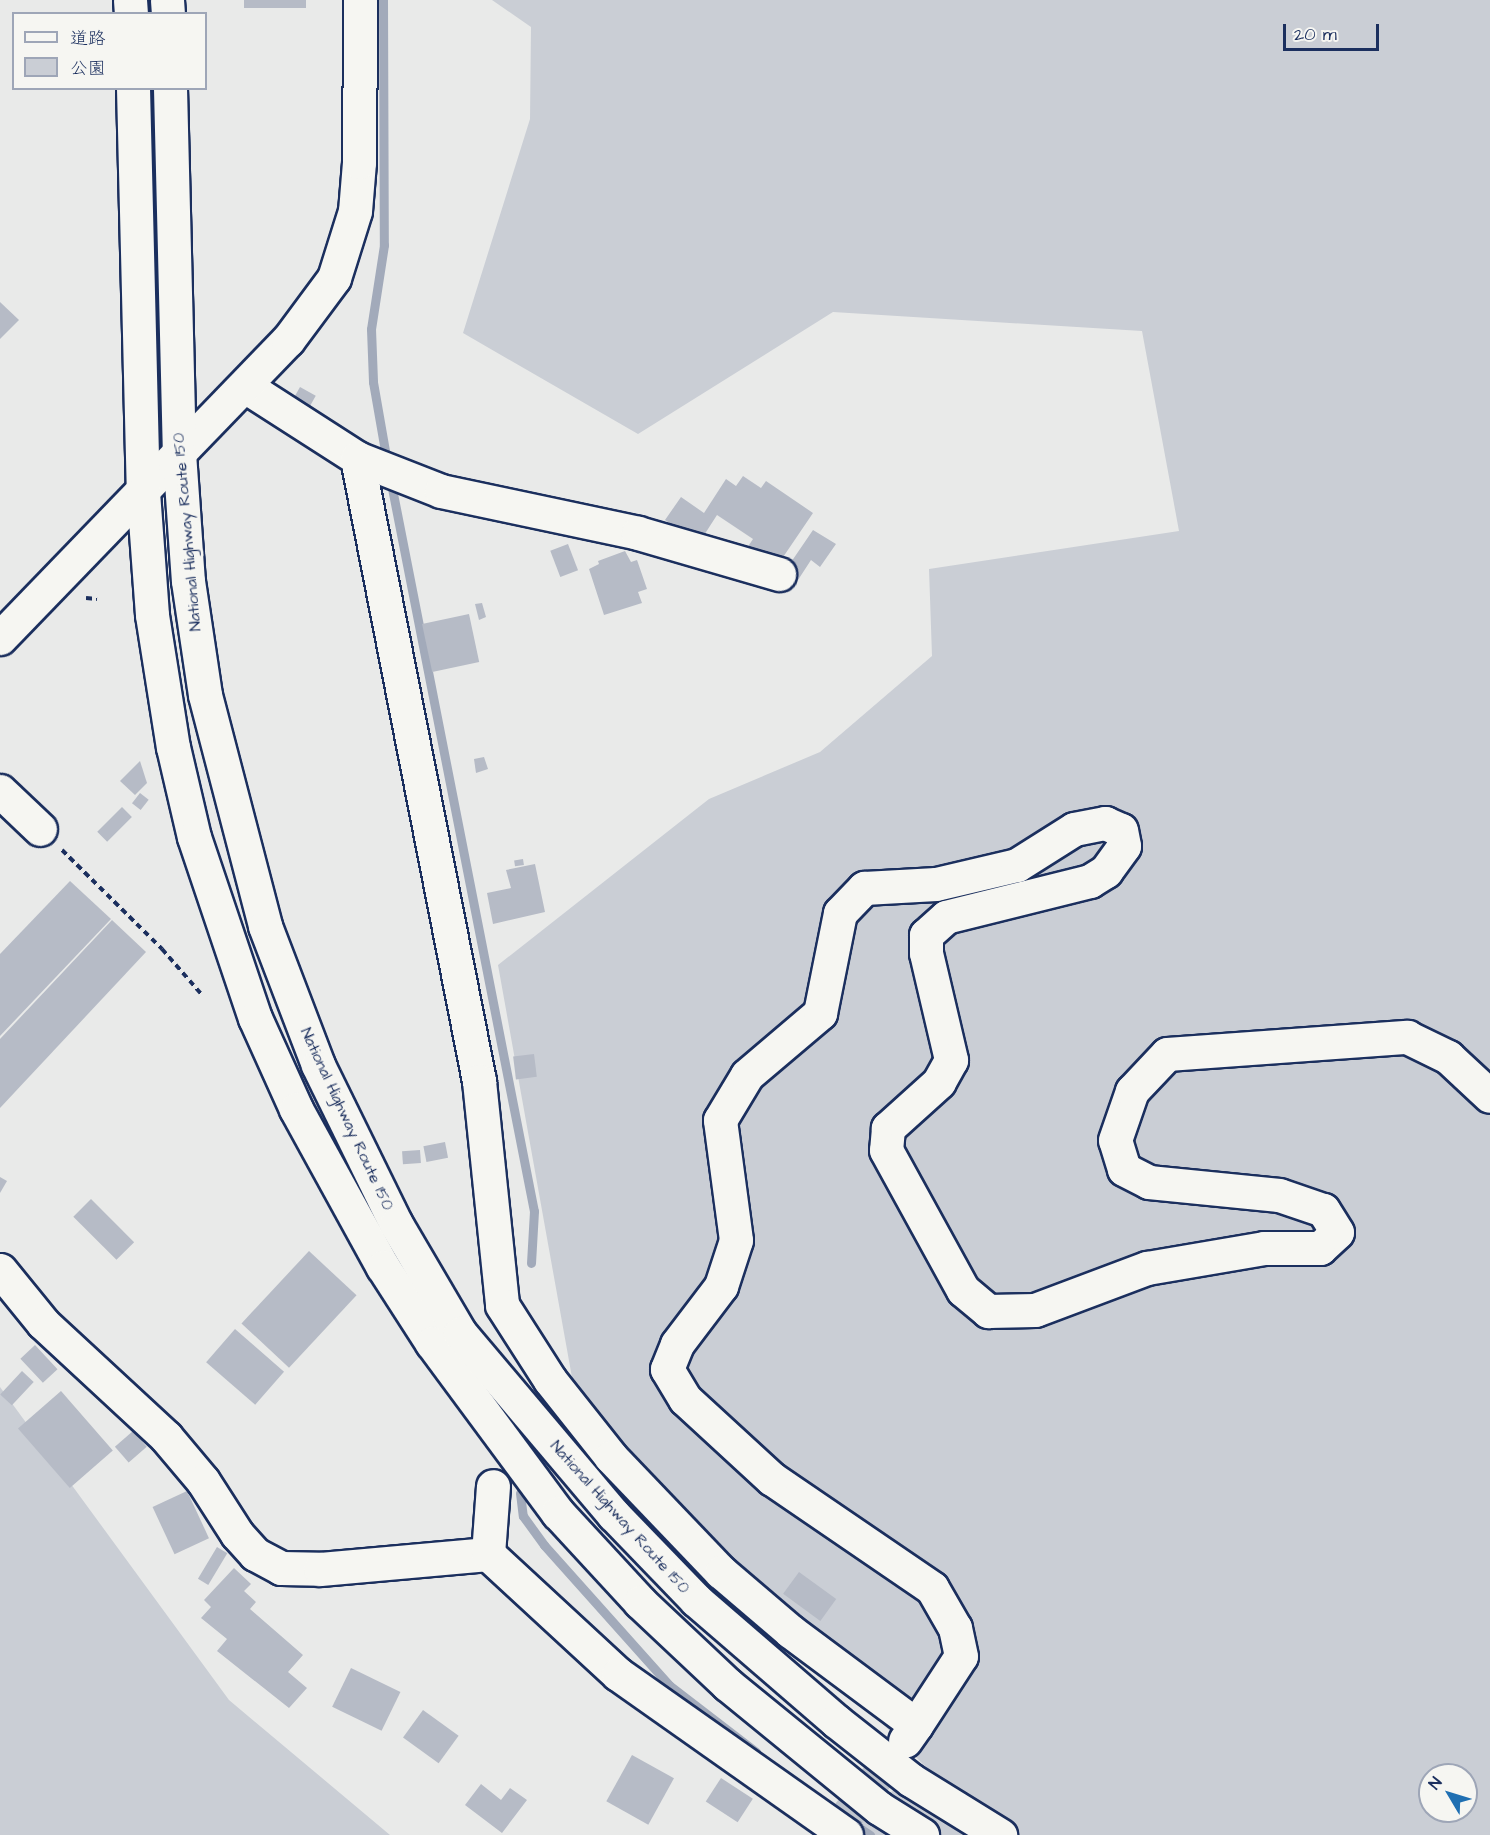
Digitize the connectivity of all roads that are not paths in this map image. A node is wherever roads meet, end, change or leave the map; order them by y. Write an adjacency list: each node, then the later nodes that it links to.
1 (360, 0): 4 (main road)
2 (133, 90): 7 (main road, National Highway Route 150)
3 (170, 90): 5 (main road, National Highway Route 150)
4 (245, 386): 5 (main road); 6 (main road)
5 (179, 453): 7 (main road); 18 (main road, National Highway Route 150)
6 (357, 458): 8 (main road); 12 (main road)
7 (143, 492): 9 (main road); 17 (main road, National Highway Route 150)
8 (779, 574)
9 (0, 638)
10 (0, 791): 11 (main road)
11 (40, 829)
12 (1490, 1096)
13 (0, 1270): 15 (main road)
14 (493, 1486): 15 (main road)
15 (488, 1554): 16 (main road)
16 (846, 1835)
17 (922, 1835)
18 (1000, 1835)

